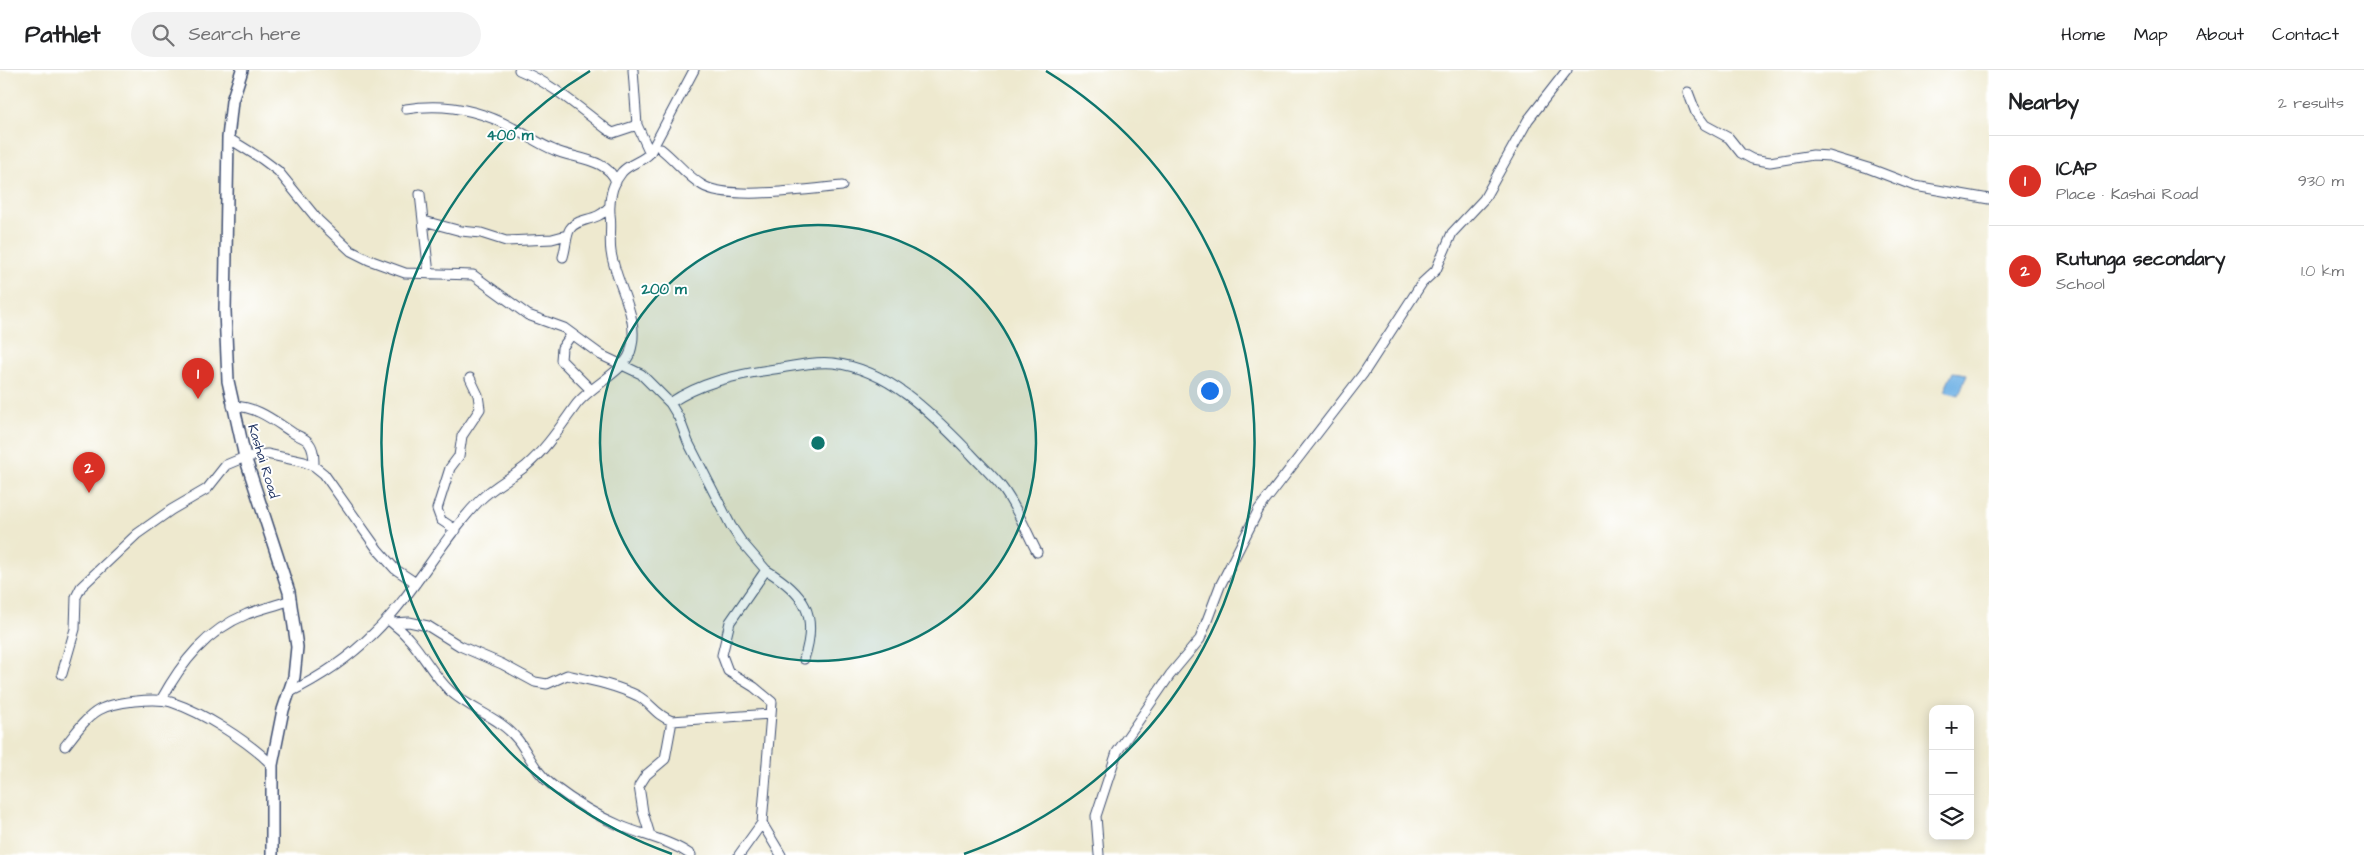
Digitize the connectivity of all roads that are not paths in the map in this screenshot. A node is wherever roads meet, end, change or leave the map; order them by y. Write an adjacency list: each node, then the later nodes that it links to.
1 (242, 70): 9 (street, Kashai Road)
2 (519, 70): 8 (street)
3 (633, 70): 8 (street)
4 (694, 70): 11 (street)
5 (1567, 70): 49 (street)
6 (1688, 92): 15 (street)
7 (406, 109): 12 (street)
8 (637, 124): 11 (street)
9 (228, 138): 20 (street); 26 (street, Kashai Road)
10 (661, 150): 13 (street)
11 (650, 153): 12 (street)
12 (616, 182): 16 (street)
13 (842, 186)
14 (420, 194): 17 (street)
15 (1989, 199)
16 (608, 208): 18 (street); 22 (street)
17 (424, 221): 18 (street); 20 (street)
18 (567, 235): 19 (street)
19 (563, 256)
20 (429, 274): 21 (street)
21 (572, 334): 22 (street); 24 (street)
22 (622, 365): 24 (street); 25 (street)
23 (470, 378): 29 (street)
24 (590, 389): 29 (street)
25 (670, 404): 30 (street); 31 (street)
26 (232, 406): 27 (street, Kashai Road); 28 (street)
27 (244, 457): 28 (street); 33 (street, Kashai Road); 36 (street)
28 (314, 466): 32 (street)
29 (456, 530): 32 (street)
30 (1037, 552)
31 (766, 570): 35 (street); 39 (street)
32 (416, 583): 34 (street)
33 (291, 600): 37 (street, Kashai Road); 38 (street)
34 (390, 621): 37 (street); 40 (street); 44 (street)
35 (804, 659)
36 (62, 674)
37 (288, 693): 42 (street, Kashai Road)
38 (161, 700): 41 (street); 42 (street)
39 (771, 714): 40 (street); 43 (street)
40 (672, 721): 44 (street)
41 (65, 746)
42 (272, 765): 45 (street, Kashai Road)
43 (762, 823): 47 (street); 48 (street)
44 (650, 836): 46 (street)
45 (272, 855)
46 (691, 855)
47 (739, 855)
48 (781, 855)
49 (1099, 855)

